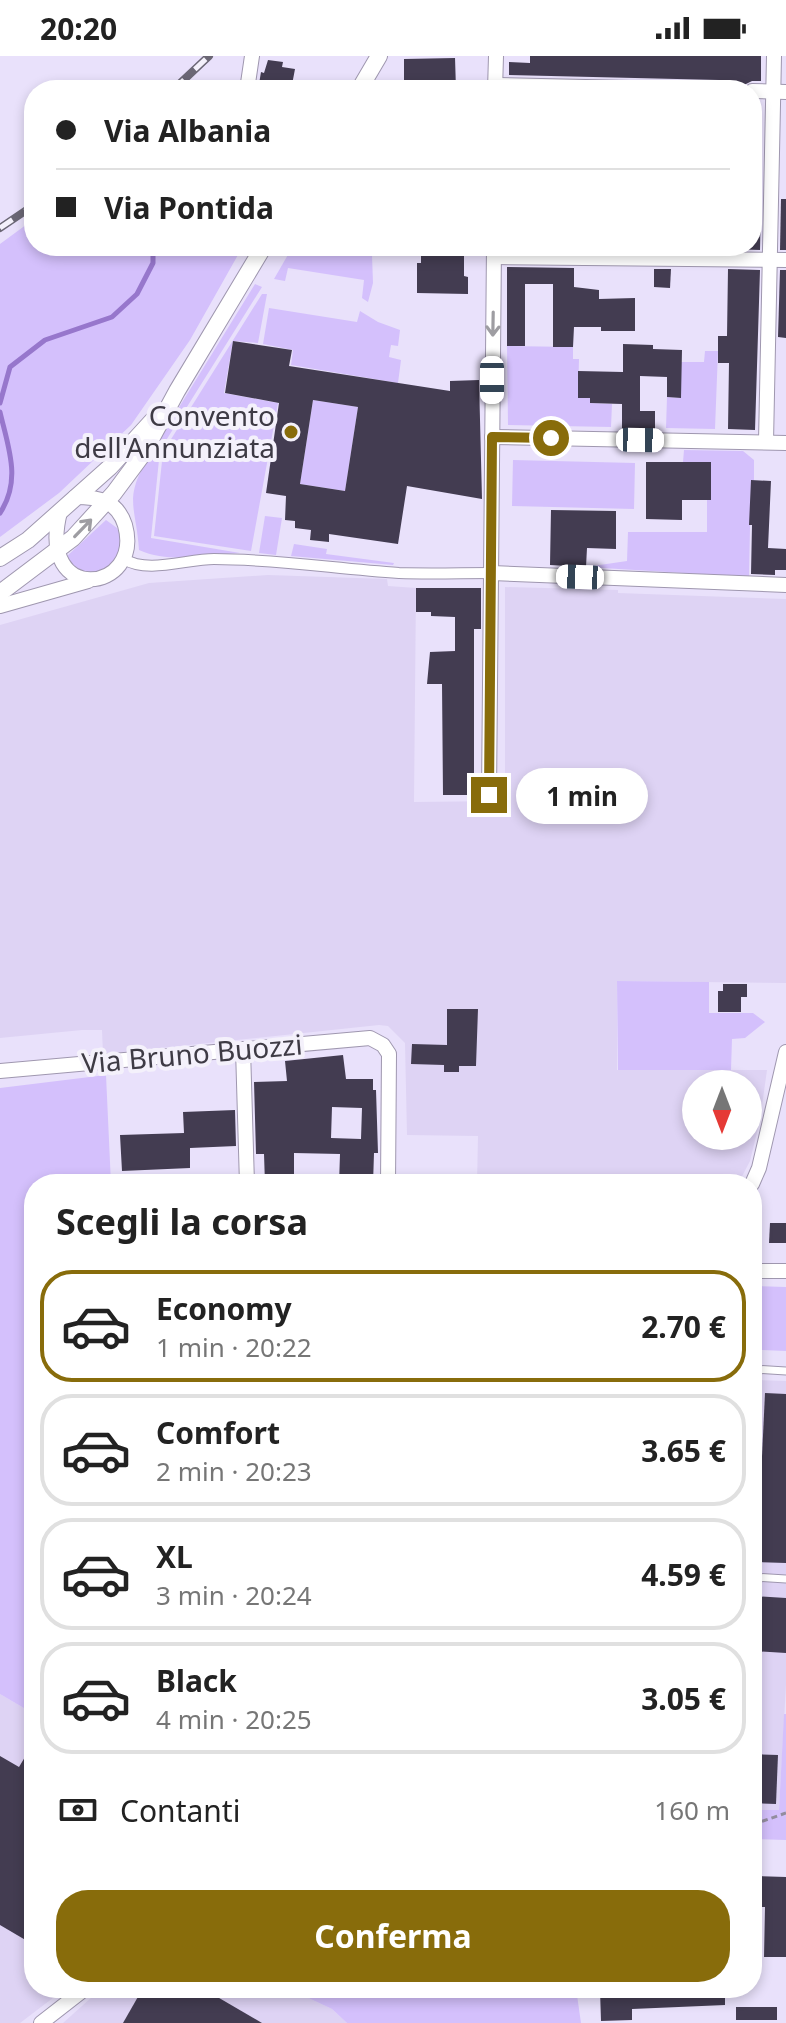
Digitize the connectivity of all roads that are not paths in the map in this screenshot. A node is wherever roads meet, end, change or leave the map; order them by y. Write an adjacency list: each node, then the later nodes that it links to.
1 (252, 56): 5 (street)
2 (379, 56): 6 (street)
3 (496, 56): 7 (street)
4 (774, 56): 8 (street)
5 (248, 80)
6 (365, 80)
7 (495, 80)
8 (779, 91): 12 (street)
9 (258, 256): 14 (street)
10 (494, 256): 15 (street, one-way to 15)
11 (632, 256): 12 (street)
12 (769, 260): 13 (street); 16 (street)
13 (786, 260)
14 (177, 391): 18 (street); 19 (street)
15 (492, 437): 16 (street); 24 (street)
16 (766, 442): 17 (street)
17 (786, 443)
18 (75, 497): 19 (street); 20 (street)
19 (108, 501): 21 (street, one-way to 19); 23 (street)
20 (60, 512): 21 (street); 22 (street)
21 (56, 552): 25 (street); 27 (street)
22 (0, 558)
23 (124, 559): 24 (street); 25 (street)
24 (492, 573): 26 (street); 29 (street)
25 (93, 580): 28 (street)
26 (786, 585)
27 (0, 593)
28 (0, 606)
29 (489, 795)
30 (243, 1049): 32 (street, Via Bruno Buozzi); 33 (street); 34 (street, Via Bruno Buozzi)
31 (786, 1052): 35 (street)
32 (0, 1071)
33 (247, 1174)
34 (388, 1174)
35 (756, 1174)
36 (762, 1271): 37 (street)
37 (786, 1271)
38 (762, 1370): 39 (lane)
39 (786, 1371)
40 (762, 1578): 41 (lane)
41 (786, 1579)
42 (73, 1998): 43 (street)
43 (41, 2023)

